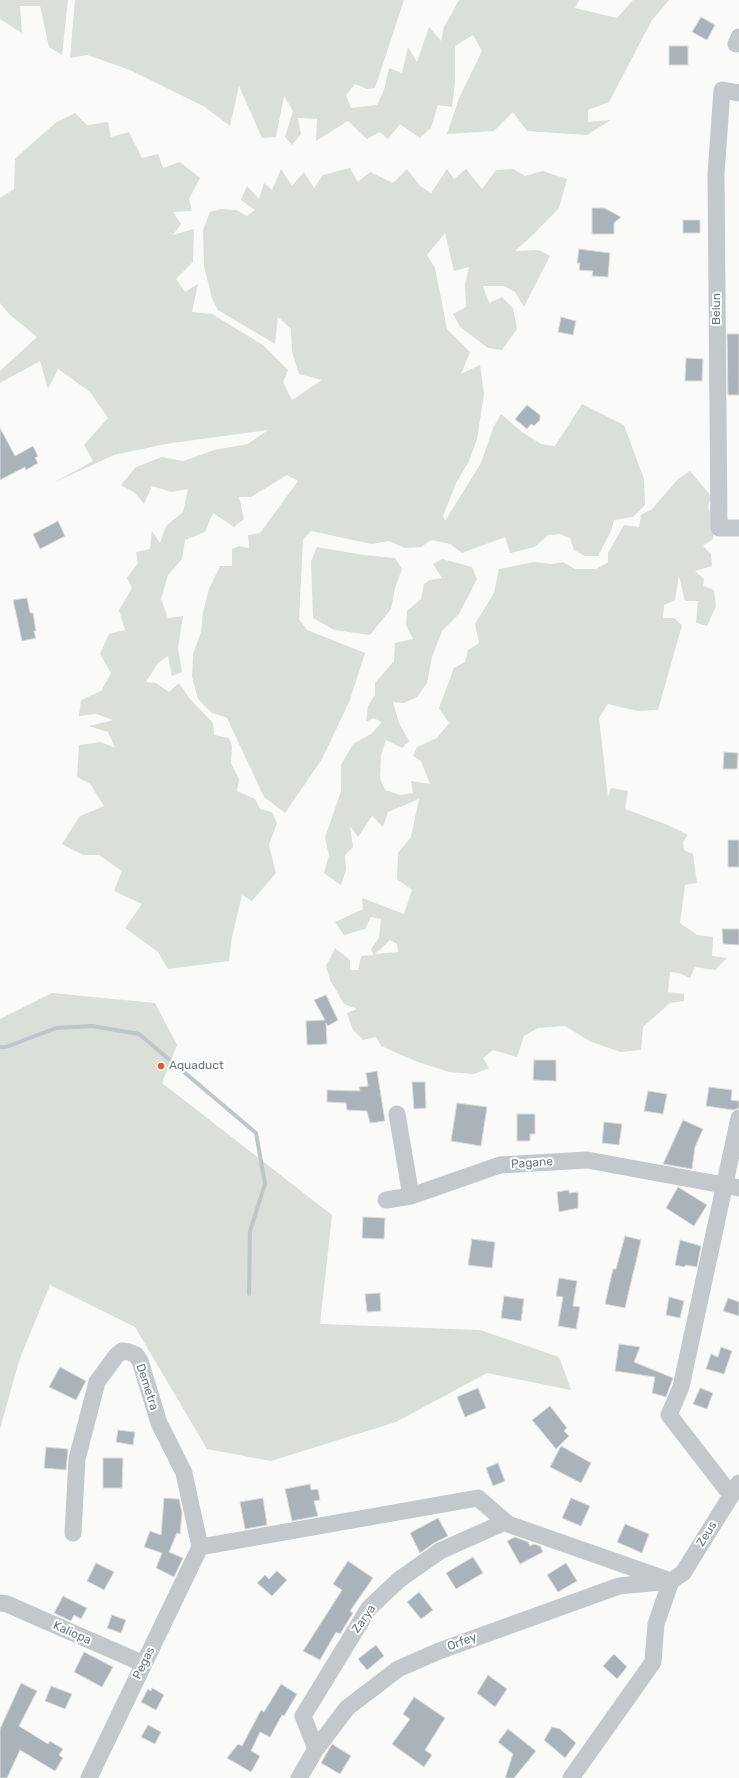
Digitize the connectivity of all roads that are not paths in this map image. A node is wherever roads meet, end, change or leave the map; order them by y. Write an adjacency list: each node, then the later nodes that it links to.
1 (739, 93): 2 (street, Belun)
2 (739, 528)
3 (398, 1114): 6 (street)
4 (739, 1118): 5 (street)
5 (731, 1187): 6 (street, Pagane); 8 (street)
6 (411, 1196): 7 (street, Pagane)
7 (386, 1200)
8 (735, 1489): 12 (street, Zeus)
9 (505, 1522): 11 (street); 12 (street); 15 (street, Zarya)
10 (73, 1533): 11 (street, Demetra)
11 (200, 1547): 14 (street, Pegas)
12 (671, 1581): 15 (street, Orfey); 18 (street)
13 (0, 1603): 14 (street, Kaliopa)
14 (144, 1664): 16 (street, Pegas)
15 (316, 1749): 17 (street, Orfey)
16 (89, 1778)
17 (299, 1778)
18 (571, 1778)

